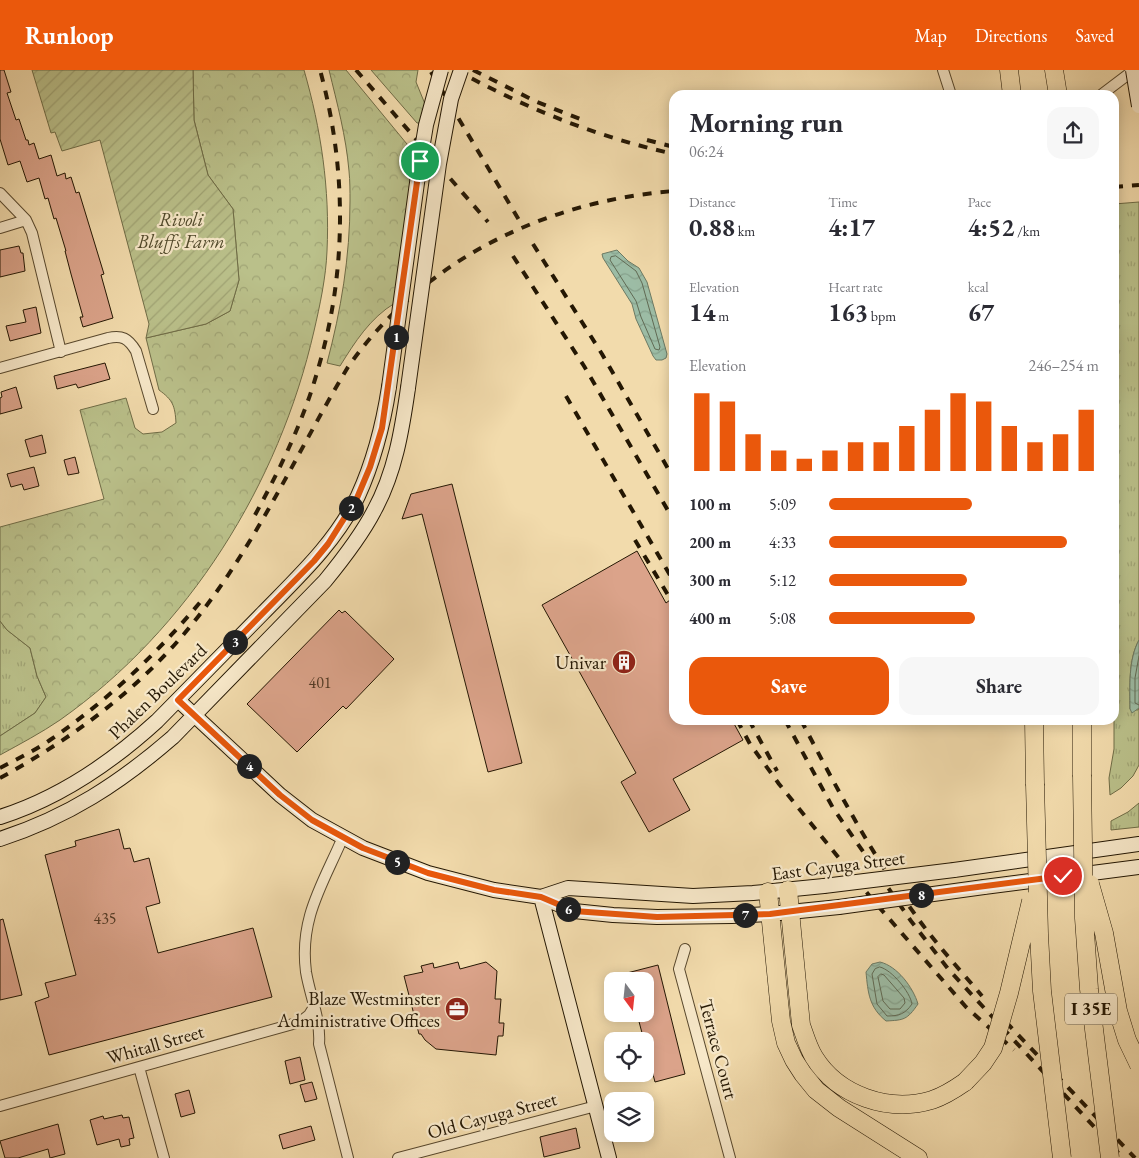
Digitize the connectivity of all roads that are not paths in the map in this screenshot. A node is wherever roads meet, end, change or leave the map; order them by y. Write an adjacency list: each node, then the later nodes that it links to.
1 (440, 70): 18 (main road, Phalen Boulevard, bridge)
2 (460, 70): 19 (main road, bridge)
3 (943, 70): 7 (street)
4 (1009, 70): 8 (highway)
5 (1054, 70): 9 (highway)
6 (1133, 70): 10 (street); 11 (main road, bridge)
7 (949, 90)
8 (1011, 90)
9 (1057, 90)
10 (1107, 90)
11 (1139, 106)
12 (0, 193): 13 (street)
13 (26, 220): 14 (street); 15 (street)
14 (0, 228)
15 (61, 352): 16 (street); 17 (street)
16 (0, 368)
17 (153, 409)
18 (178, 700): 19 (main road, East Cayuga Street); 22 (main road, Phalen Boulevard)
19 (194, 715): 23 (main road, East Cayuga Street); 24 (main road)
20 (1034, 725): 28 (highway, I 35E, bridge)
21 (1082, 725): 26 (highway, I 35E, bridge)
22 (0, 817)
23 (343, 837): 31 (main road, East Cayuga Street); 35 (street)
24 (0, 839)
25 (1139, 844): 29 (main road, East Cayuga Street, bridge)
26 (1083, 859): 36 (highway, bridge); 47 (highway, I 35E, bridge)
27 (1139, 867): 32 (main road, East Cayuga Street, bridge)
28 (1037, 871): 32 (highway, bridge); 46 (highway, I 35E, bridge)
29 (788, 890): 30 (main road, East Cayuga Street); 32 (highway)
30 (768, 892): 31 (main road, East Cayuga Street); 33 (highway)
31 (541, 897): 33 (main road, East Cayuga Street); 39 (main road)
32 (790, 912): 33 (main road, East Cayuga Street)
33 (770, 914): 45 (highway)
34 (685, 949): 44 (street, Terrace Court)
35 (314, 1007): 37 (street, Whitall Street); 41 (street)
36 (1139, 1065)
37 (139, 1067): 38 (street, Whitall Street); 40 (street)
38 (0, 1106)
39 (596, 1106): 42 (street, Old Cayuga Street); 43 (main road)
40 (164, 1158)
41 (348, 1158)
42 (398, 1158)
43 (609, 1158)
44 (730, 1158)
45 (918, 1158)
46 (1062, 1158)
47 (1110, 1158)

